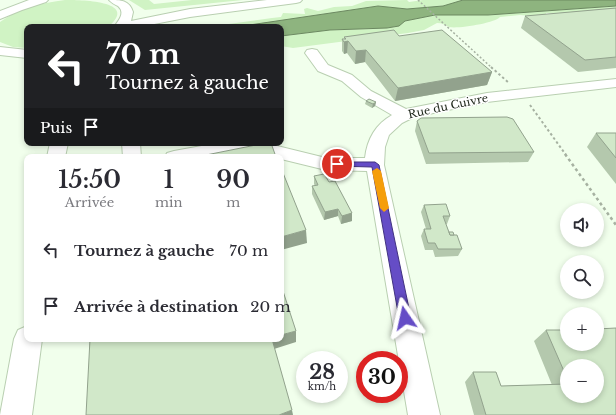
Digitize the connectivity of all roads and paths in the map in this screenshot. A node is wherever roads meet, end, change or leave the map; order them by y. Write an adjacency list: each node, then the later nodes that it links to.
1 (42, 0): 5 (main road)
2 (117, 0): 6 (main road)
3 (296, 0): 7 (main road)
4 (418, 0): 15 (path)
5 (20, 3): 8 (main road)
6 (128, 10): 7 (main road); 9 (main road)
7 (190, 13): 10 (main road)
8 (0, 14)
9 (123, 24)
10 (135, 24)
11 (0, 51): 13 (main road)
12 (312, 53): 16 (street)
13 (24, 54)
14 (616, 83): 15 (street, Rue du Cuivre)
15 (519, 93): 16 (street, Rue du Cuivre); 21 (path)
16 (405, 115): 20 (street, Rue du Cuivre)
17 (234, 146): 19 (street)
18 (257, 146): 20 (street)
19 (190, 154)
20 (375, 165): 24 (street, Rue du Cuivre)
21 (616, 225)
22 (28, 342): 23 (street)
23 (16, 415)
24 (424, 415)

